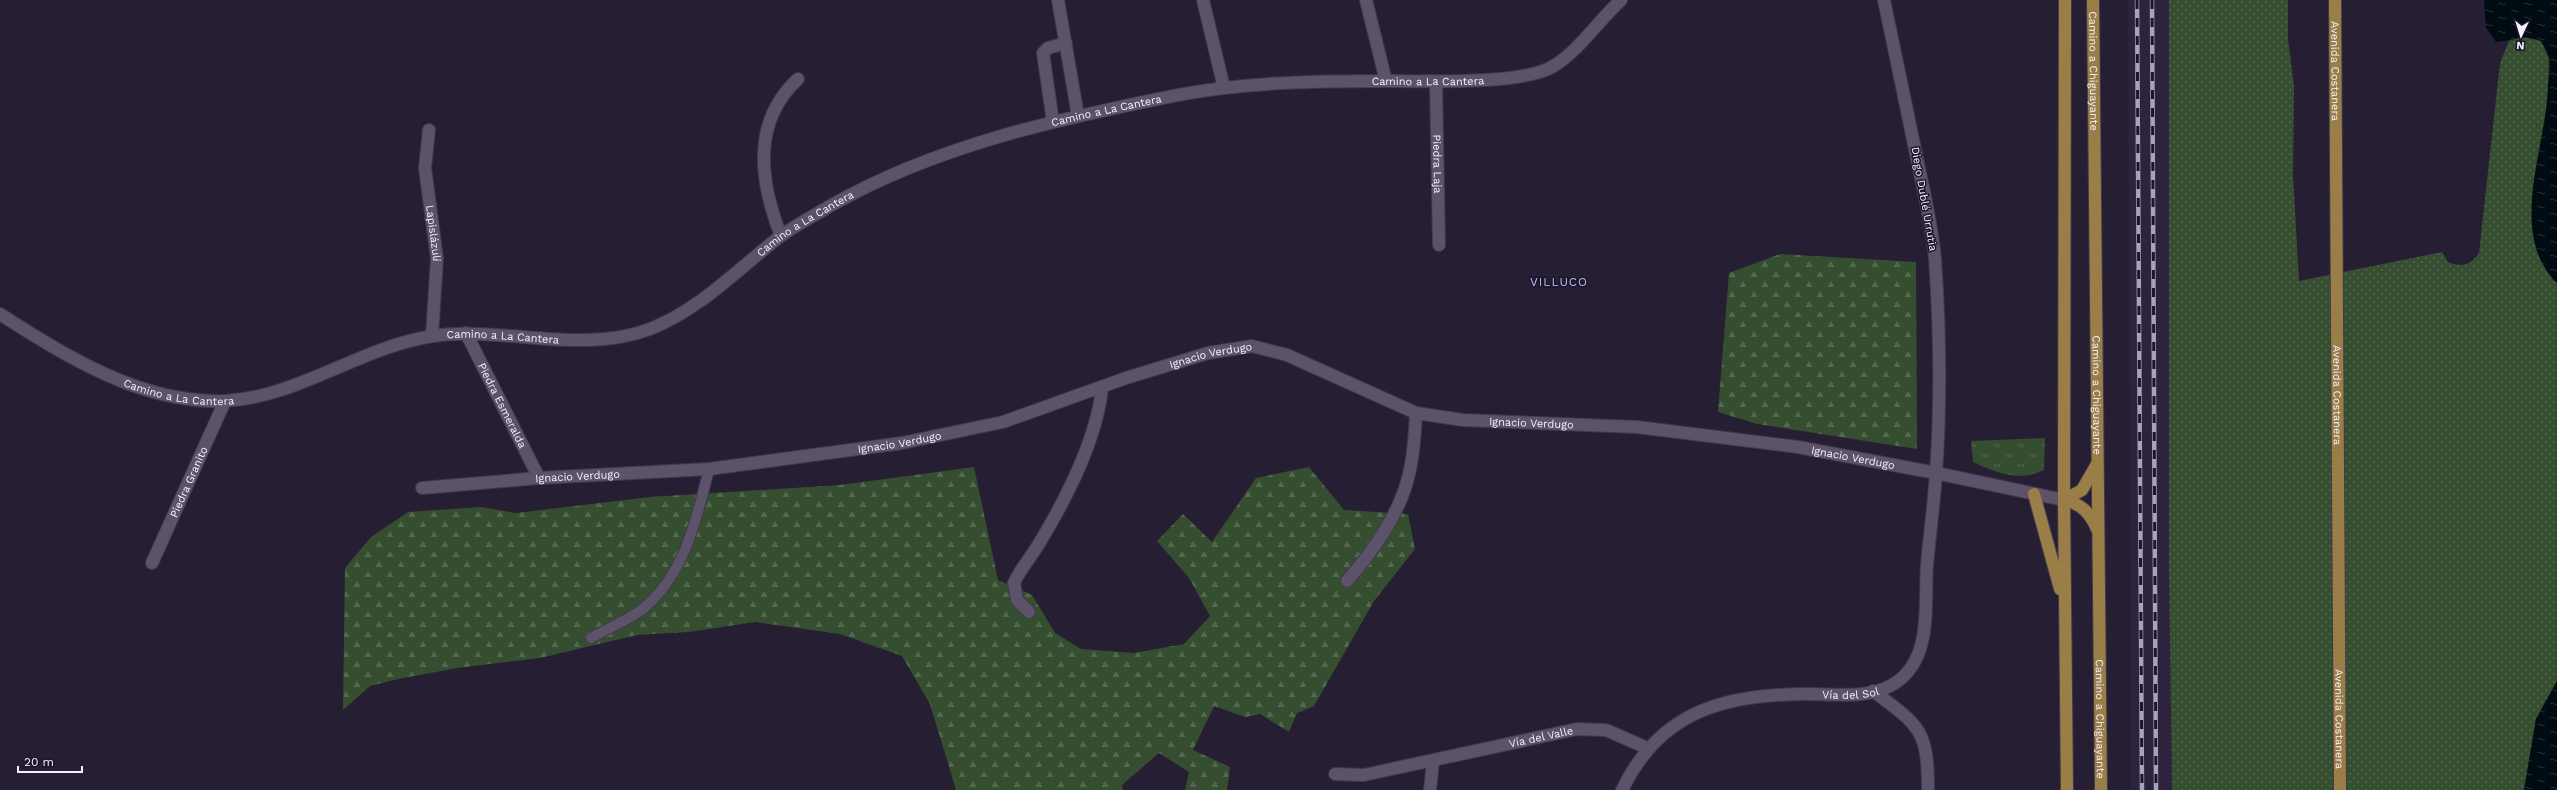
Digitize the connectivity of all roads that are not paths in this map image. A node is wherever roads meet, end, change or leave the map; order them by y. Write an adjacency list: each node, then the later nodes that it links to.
1 (1058, 0): 9 (street)
2 (1203, 0): 13 (street)
3 (1366, 0): 11 (street)
4 (1621, 0): 12 (street, Camino a La Cantera)
5 (1884, 0): 27 (street, Diego Dublé Urrutia)
6 (2065, 0): 31 (main road)
7 (2093, 0): 25 (main road, Camino a Chiguayante)
8 (2335, 0): 47 (main road, Avenida Costanera)
9 (1066, 43): 14 (street); 15 (street)
10 (798, 79): 17 (street)
11 (1386, 81): 12 (street, Camino a La Cantera); 13 (street, Camino a La Cantera)
12 (1436, 82): 18 (street, Piedra Laja)
13 (1224, 88): 14 (street, Camino a La Cantera)
14 (1078, 116): 15 (street, Camino a La Cantera)
15 (1053, 122): 17 (street, Camino a La Cantera)
16 (429, 130): 21 (street, Lapislázuli)
17 (781, 236): 20 (street, Camino a La Cantera)
18 (1439, 245)
19 (0, 314): 23 (street, Camino a La Cantera)
20 (466, 333): 21 (street, Camino a La Cantera); 28 (street, Piedra Esmeralda)
21 (432, 336): 23 (street, Camino a La Cantera)
22 (1102, 388): 24 (street, Ignacio Verdugo); 26 (street, Ignacio Verdugo); 35 (street)
23 (225, 401): 33 (street, Piedra Granito)
24 (1416, 413): 27 (street, Ignacio Verdugo); 34 (street)
25 (2098, 459): 31 (main road); 32 (main road, Camino a Chiguayante)
26 (709, 469): 28 (street, Ignacio Verdugo); 37 (lane)
27 (1936, 473): 30 (street, Ignacio Verdugo); 38 (street, Vía del Sol)
28 (539, 478): 29 (street, Ignacio Verdugo)
29 (422, 488)
30 (2034, 494): 31 (street, Ignacio Verdugo); 36 (main road)
31 (2064, 500): 32 (main road); 36 (main road)
32 (2099, 533): 46 (main road, Camino a Chiguayante)
33 (152, 563)
34 (1347, 581)
35 (1029, 612)
36 (2065, 618): 45 (main road)
37 (591, 638)
38 (1873, 691): 39 (street, Vía del Sol); 44 (street)
39 (1647, 748): 40 (street, Vía del Valle); 43 (street, Vía del Sol)
40 (1434, 761): 41 (street, Vía del Valle); 42 (street)
41 (1335, 774)
42 (1430, 790)
43 (1622, 790)
44 (1928, 790)
45 (2067, 790)
46 (2101, 790)
47 (2340, 790)

